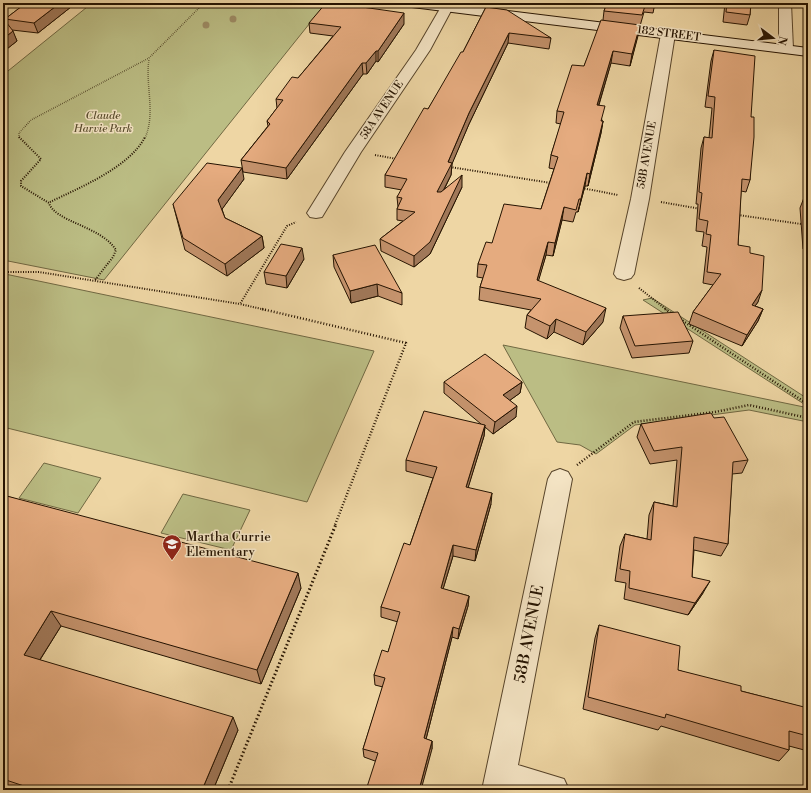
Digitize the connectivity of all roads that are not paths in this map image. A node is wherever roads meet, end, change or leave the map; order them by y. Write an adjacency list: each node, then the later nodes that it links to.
1 (412, 3): 3 (street, 182 STREET)
2 (785, 3): 5 (street)
3 (447, 7): 4 (street, 182 STREET); 7 (street, 58A AVENUE)
4 (668, 34): 5 (street, 182 STREET); 8 (street, 58B AVENUE)
5 (786, 49): 6 (street, 182 STREET)
6 (808, 52)
7 (316, 213)
8 (624, 274)
9 (560, 479): 10 (street, 58B AVENUE)
10 (499, 782): 11 (street)
11 (552, 790)

